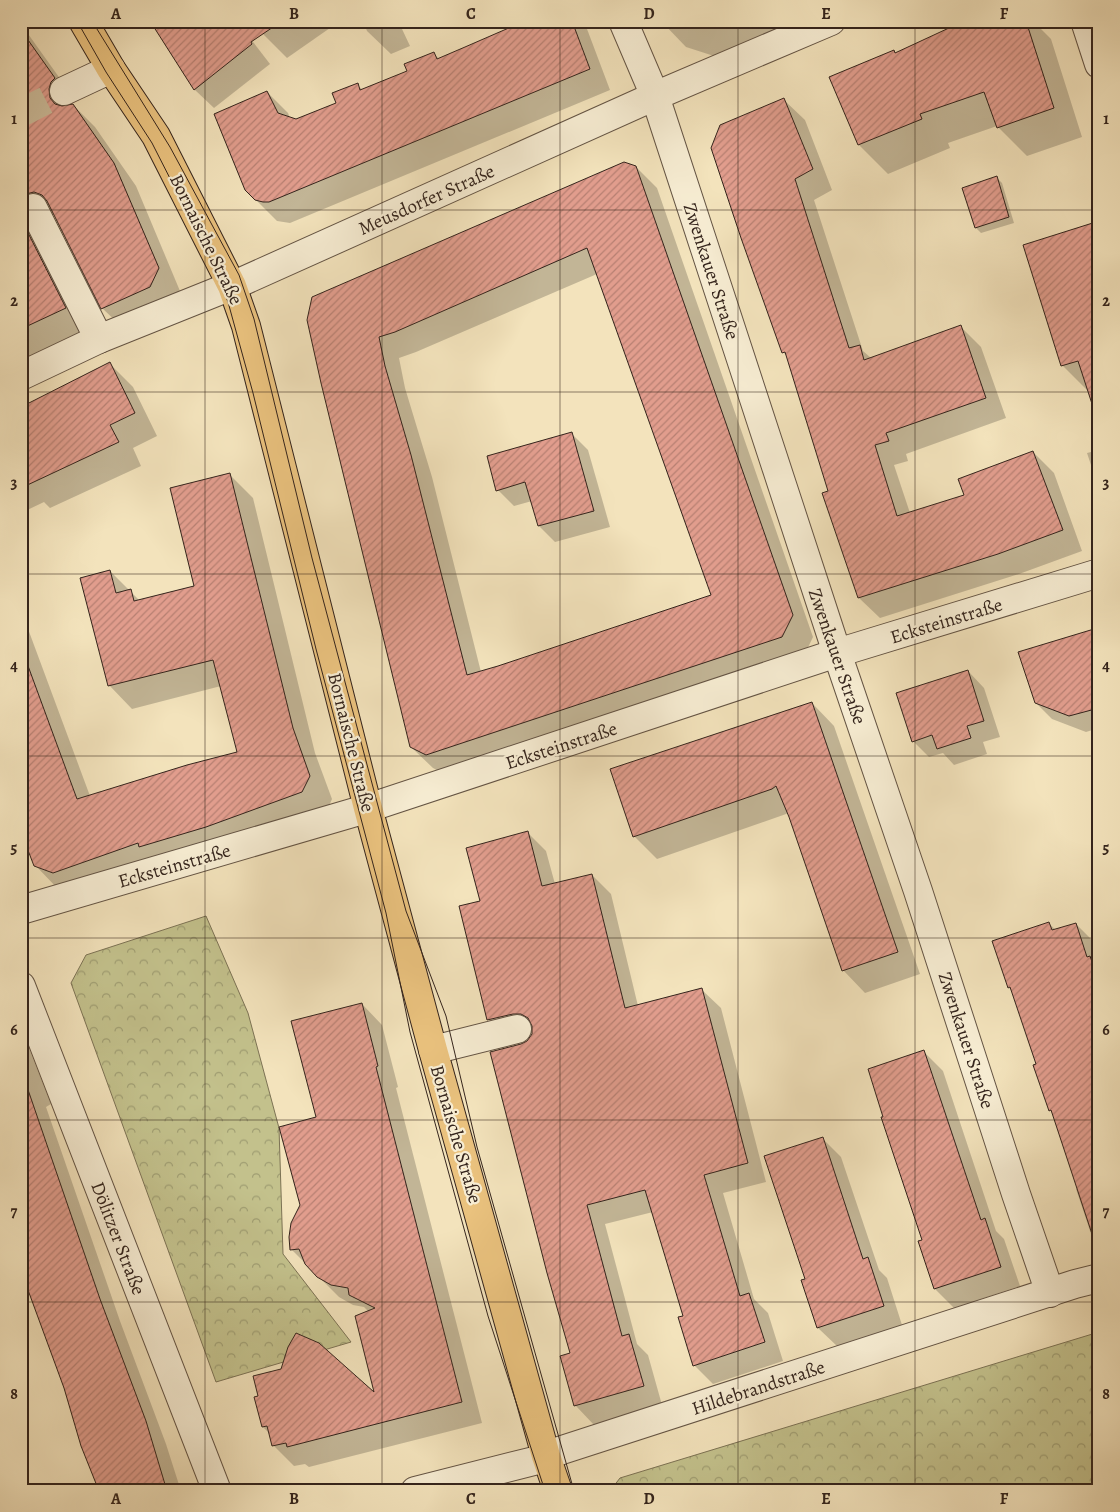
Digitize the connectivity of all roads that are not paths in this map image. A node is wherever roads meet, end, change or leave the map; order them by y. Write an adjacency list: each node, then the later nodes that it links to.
1 (83, 21): 6 (main road, Bornaische Straße)
2 (623, 21): 8 (street, Zwenkauer Straße)
3 (831, 21): 8 (street, Meusdorfer Straße)
4 (1085, 21): 5 (street)
5 (1099, 64)
6 (111, 69): 7 (street); 10 (main road, Bornaische Straße)
7 (64, 91)
8 (655, 96): 10 (street, Meusdorfer Straße); 14 (street, Zwenkauer Straße)
9 (34, 208): 11 (street)
10 (232, 286): 11 (street, Meusdorfer Straße); 15 (main road, Bornaische Straße)
11 (99, 339): 12 (street, Meusdorfer Straße)
12 (21, 376)
13 (1099, 573): 14 (street, Ecksteinstraße)
14 (837, 653): 15 (street, Ecksteinstraße); 21 (street, Zwenkauer Straße)
15 (368, 808): 16 (street, Ecksteinstraße); 19 (main road, Bornaische Straße)
16 (21, 910)
17 (21, 986): 23 (street, Dölitzer Straße)
18 (518, 1029): 19 (street)
19 (433, 1050): 22 (main road, Bornaische Straße)
20 (1099, 1278): 21 (street, Hildebrandstraße)
21 (1050, 1292): 22 (street, Hildebrandstraße)
22 (546, 1456): 24 (street, Hildebrandstraße); 25 (main road, Bornaische Straße)
23 (217, 1491)
24 (415, 1491)
25 (558, 1491)

